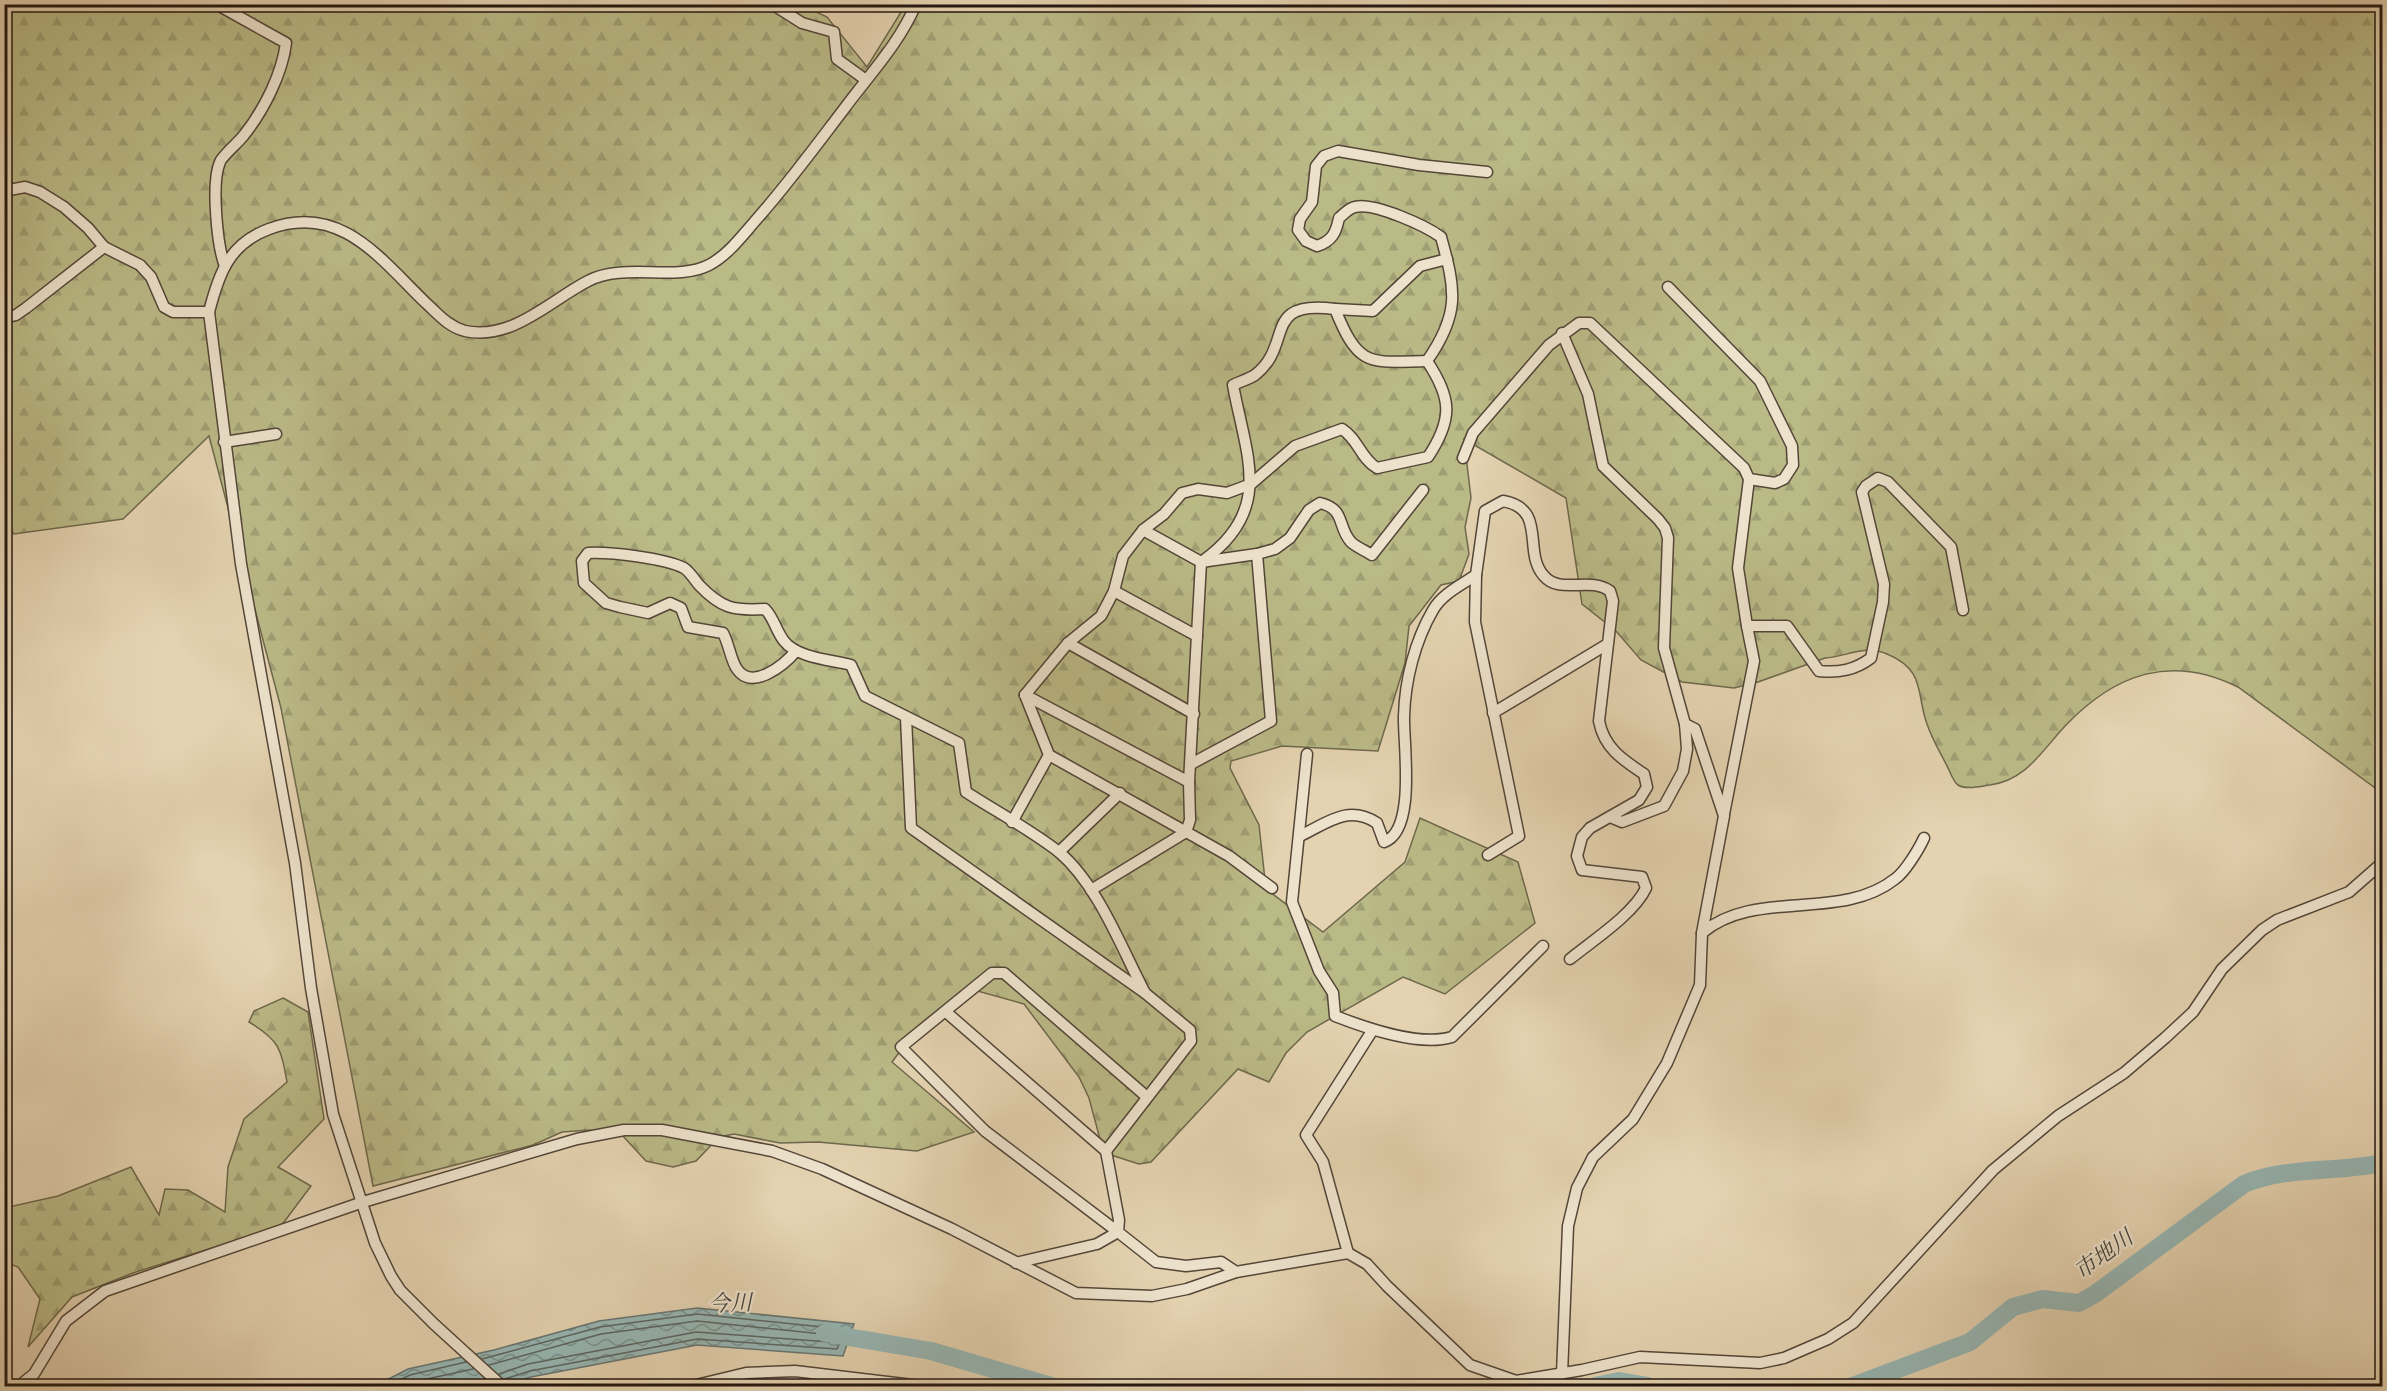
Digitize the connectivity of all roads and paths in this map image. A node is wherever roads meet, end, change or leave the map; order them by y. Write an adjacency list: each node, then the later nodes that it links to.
1 (216, 4): 9 (street)
2 (772, 4): 4 (street)
3 (916, 4): 4 (street)
4 (866, 80): 9 (street)
5 (1487, 172): 8 (street)
6 (4, 191): 7 (street)
7 (104, 247): 12 (street); 13 (street)
8 (1447, 258): 11 (street); 15 (street)
9 (225, 266): 12 (street)
10 (1668, 287): 19 (street)
11 (1335, 309): 15 (street); 20 (street)
12 (209, 312): 17 (street)
13 (4, 318)
14 (1562, 333): 18 (street); 19 (street); 37 (street)
15 (1427, 361): 20 (street)
16 (276, 434): 17 (street)
17 (224, 442): 62 (street)
18 (1463, 458)
19 (1749, 479): 28 (street)
20 (1251, 484): 22 (street); 24 (street)
21 (1423, 490): 23 (street)
22 (1143, 530): 24 (street); 26 (street)
23 (1257, 554): 24 (street); 40 (street)
24 (1201, 562): 29 (street)
25 (1476, 575): 31 (street); 34 (street); 47 (street)
26 (1114, 591): 29 (street); 30 (street)
27 (1964, 610): 28 (street)
28 (1747, 626): 43 (street)
29 (1197, 636): 35 (street)
30 (1068, 643): 33 (street); 35 (street)
31 (1606, 645): 34 (street); 44 (street)
32 (796, 651): 32 (street); 36 (street)
33 (1025, 695): 39 (street); 41 (street)
34 (1493, 713): 50 (street)
35 (1194, 714): 40 (street)
36 (906, 717): 45 (street); 57 (street)
37 (1685, 724): 43 (street); 44 (street)
38 (1307, 754): 47 (street)
39 (1049, 755): 42 (street); 45 (street)
40 (1191, 764): 41 (street)
41 (1189, 782): 46 (street)
42 (1120, 793): 46 (street); 49 (street)
43 (1724, 816): 54 (street)
44 (1610, 817): 56 (street)
45 (1012, 822): 49 (street)
46 (1186, 832): 52 (street); 53 (street)
47 (1300, 836): 59 (street)
48 (1924, 838): 54 (street)
49 (1059, 852): 53 (street)
50 (1488, 855)
51 (2382, 863): 67 (street)
52 (1272, 888)
53 (1091, 890): 57 (street)
54 (1702, 933): 67 (street)
55 (1543, 946): 59 (street)
56 (1570, 959)
57 (1145, 993): 60 (street)
58 (946, 1012): 60 (street); 61 (street); 63 (street)
59 (1372, 1030): 64 (street)
60 (1147, 1097): 61 (street)
61 (1106, 1151): 63 (street)
62 (363, 1202): 65 (street); 69 (street); 70 (street)
63 (1118, 1233): 65 (street); 66 (street)
64 (1348, 1253): 66 (street); 68 (street)
65 (1016, 1263): 66 (street)
66 (1236, 1272)
67 (1562, 1374): 68 (street)
68 (1516, 1384)
69 (19, 1386)
70 (502, 1386)
71 (692, 1386): 72 (street)
72 (921, 1386)

